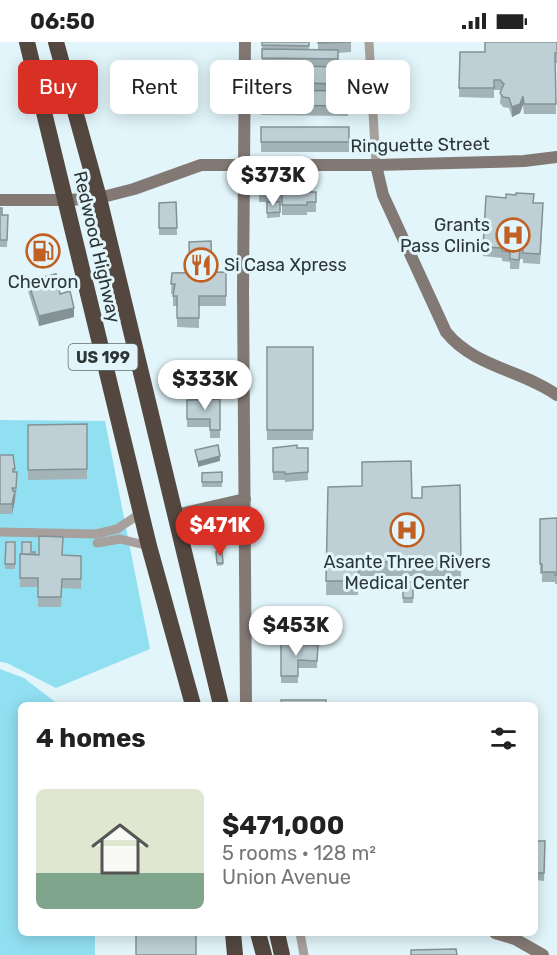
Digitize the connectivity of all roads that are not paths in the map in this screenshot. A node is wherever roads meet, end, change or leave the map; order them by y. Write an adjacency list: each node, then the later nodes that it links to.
1 (27, 42): 10 (highway, Redwood Highway / US 199)
2 (56, 42): 8 (highway, Redwood Highway / US 199)
3 (245, 42): 6 (street)
4 (369, 42): 7 (street)
5 (557, 158): 7 (street, Ringuette Street)
6 (244, 164): 7 (street, Ringuette Street); 8 (street, Ringuette Street); 12 (street)
7 (376, 165): 11 (street)
8 (99, 198): 10 (street, Ringuette Street); 14 (highway, Redwood Highway / US 199)
9 (0, 200): 10 (street, Ringuette Street)
10 (67, 200): 13 (highway, Redwood Highway / US 199)
11 (557, 395)
12 (245, 499): 14 (street); 22 (street)
13 (141, 513): 16 (street); 17 (highway, Redwood Highway / US 199)
14 (175, 515): 21 (highway, Redwood Highway / US 199)
15 (0, 532): 16 (street)
16 (96, 539): 17 (street)
17 (149, 546): 18 (highway, Redwood Highway / US 199)
18 (166, 612): 19 (highway); 20 (highway, Redwood Highway / US 199)
19 (182, 702)
20 (192, 702)
21 (220, 702)
22 (246, 702)
23 (233, 936): 28 (highway)
24 (259, 936): 29 (highway)
25 (277, 936): 30 (highway)
26 (301, 936): 31 (street)
27 (504, 936): 32 (street)
28 (235, 955)
29 (264, 955)
30 (282, 955)
31 (304, 955)
32 (543, 955)

